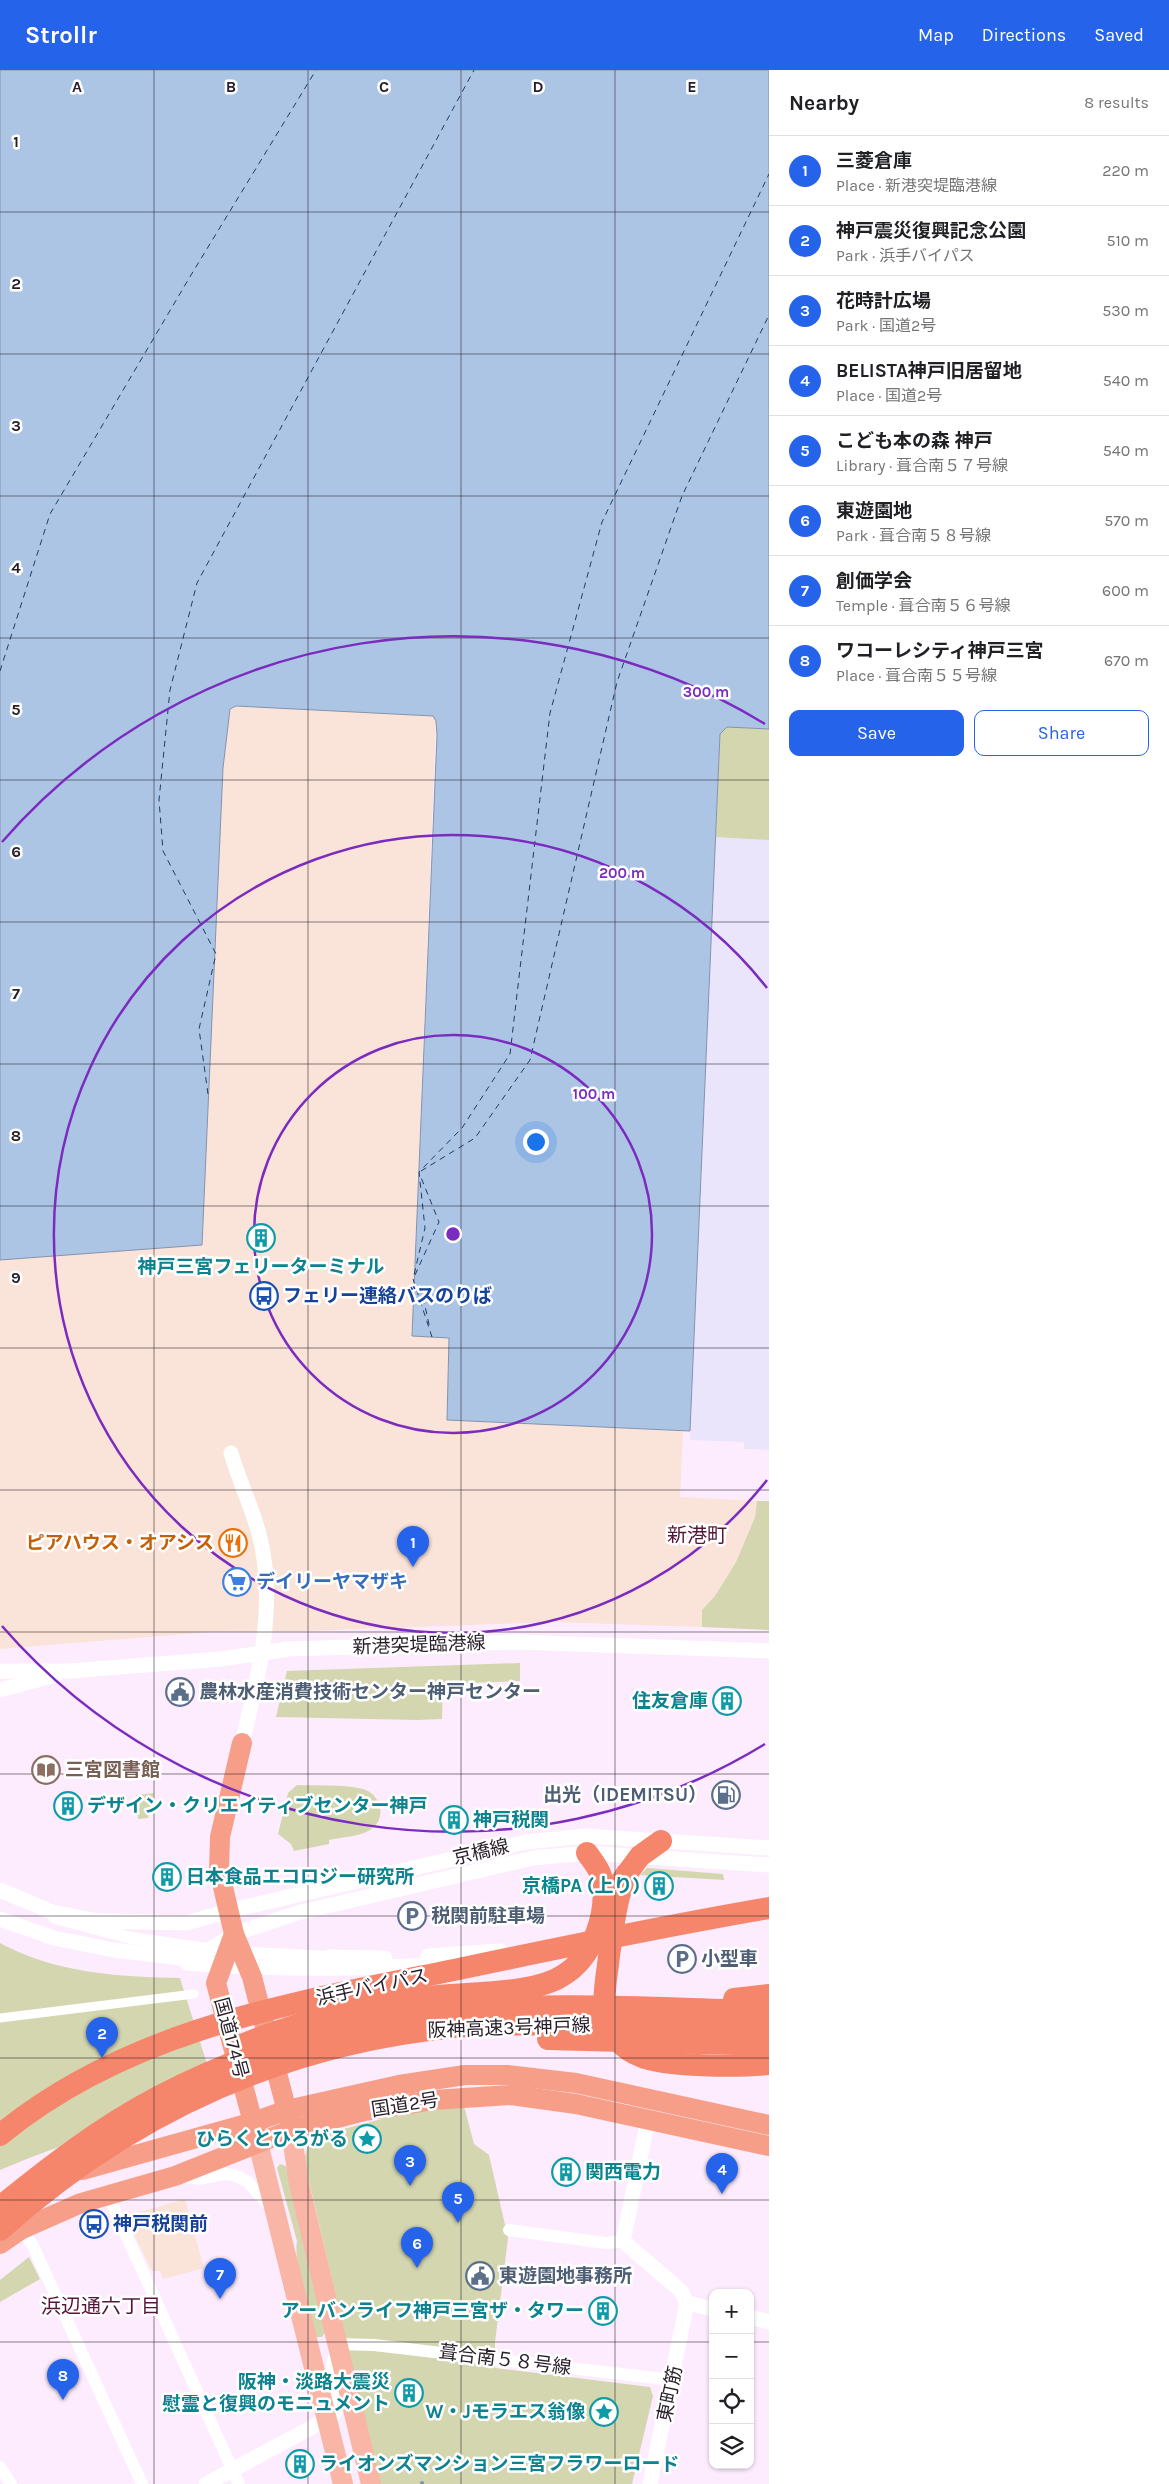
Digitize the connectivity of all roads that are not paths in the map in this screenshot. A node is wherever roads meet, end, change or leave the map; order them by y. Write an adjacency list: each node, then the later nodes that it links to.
1 (232, 1453): 3 (street)
2 (769, 1651): 3 (street, 新港突堤臨港線)
3 (262, 1653): 5 (street, 新港突堤臨港線); 7 (street)
4 (0, 1671): 5 (street, 新港突堤臨港線)
5 (70, 1671): 6 (street, 新港突堤臨港線)
6 (0, 1690)
7 (242, 1743): 21 (highway, 国道174号)
8 (661, 1840): 9 (street, 京橋線); 11 (highway); 21 (street, 京橋線)
9 (769, 1848)
10 (587, 1853): 11 (street, 京橋線); 14 (highway); 24 (street, 京橋線)
11 (640, 1856): 12 (street, 京橋線); 13 (highway)
12 (769, 1865)
13 (626, 1874): 17 (highway); 23 (highway)
14 (601, 1875): 17 (highway); 23 (highway)
15 (0, 1890): 21 (street, 京橋線)
16 (0, 1894): 26 (street)
17 (610, 1899): 23 (highway)
18 (769, 1903): 25 (highway, 浜手バイパス)
19 (769, 1908): 27 (highway, 浜手バイパス)
20 (0, 1909): 27 (street)
21 (228, 1911): 24 (highway, 国道174号)
22 (0, 1919): 24 (street, 京橋線)
23 (607, 1922): 36 (highway); 38 (highway)
24 (234, 1934): 39 (highway, 国道174号); 41 (highway, 国道174号)
25 (558, 1944): 26 (street); 43 (highway, 浜手バイパス)
26 (330, 1957)
27 (504, 1959): 45 (highway, 浜手バイパス)
28 (194, 1994): 32 (street)
29 (769, 1995): 30 (highway)
30 (591, 2007): 31 (highway, 阪神高速3号神戸線); 38 (highway, 阪神高速3号神戸線)
31 (769, 2011)
32 (0, 2018)
33 (769, 2028): 35 (highway, 阪神高速3号神戸線)
34 (769, 2046): 36 (highway)
35 (314, 2054): 36 (highway); 54 (highway, 阪神高速3号神戸線)
36 (742, 2056): 37 (highway)
37 (769, 2064)
38 (158, 2097): 50 (highway, 阪神高速3号神戸線)
39 (288, 2110): 41 (highway, 国道2号); 42 (highway, 国道2号); 44 (highway, 国道174号)
40 (648, 2120): 44 (highway, 国道2号); 47 (highway, 国道2号); 56 (street)
41 (254, 2122): 46 (highway, 国道174号); 51 (highway, 国道2号)
42 (769, 2125)
43 (0, 2128)
44 (291, 2130): 46 (highway, 国道2号); 62 (main road)
45 (0, 2135)
46 (258, 2143): 48 (highway, 国道2号); 52 (main road)
47 (769, 2146)
48 (175, 2176): 49 (highway, 国道2号); 52 (street)
49 (108, 2195): 53 (highway, 国道2号); 66 (street)
50 (0, 2207)
51 (0, 2211)
52 (276, 2213): 64 (main road)
53 (22, 2229): 57 (highway, 国道2号); 68 (street)
54 (0, 2230)
55 (509, 2230): 56 (street)
56 (623, 2241): 58 (street)
57 (0, 2244)
58 (688, 2303): 59 (street); 63 (street, 東町筋)
59 (709, 2308)
60 (754, 2319): 61 (street)
61 (769, 2322)
62 (338, 2348): 63 (street, 葺合南５８号線); 64 (main road); 72 (main road)
63 (673, 2380): 73 (street, 東町筋)
64 (325, 2414): 66 (street); 71 (main road)
65 (0, 2466): 67 (street)
66 (233, 2469): 69 (street); 70 (street)
67 (11, 2484)
68 (142, 2484)
69 (206, 2484)
70 (238, 2484)
71 (343, 2484)
72 (371, 2484)
73 (650, 2484)

